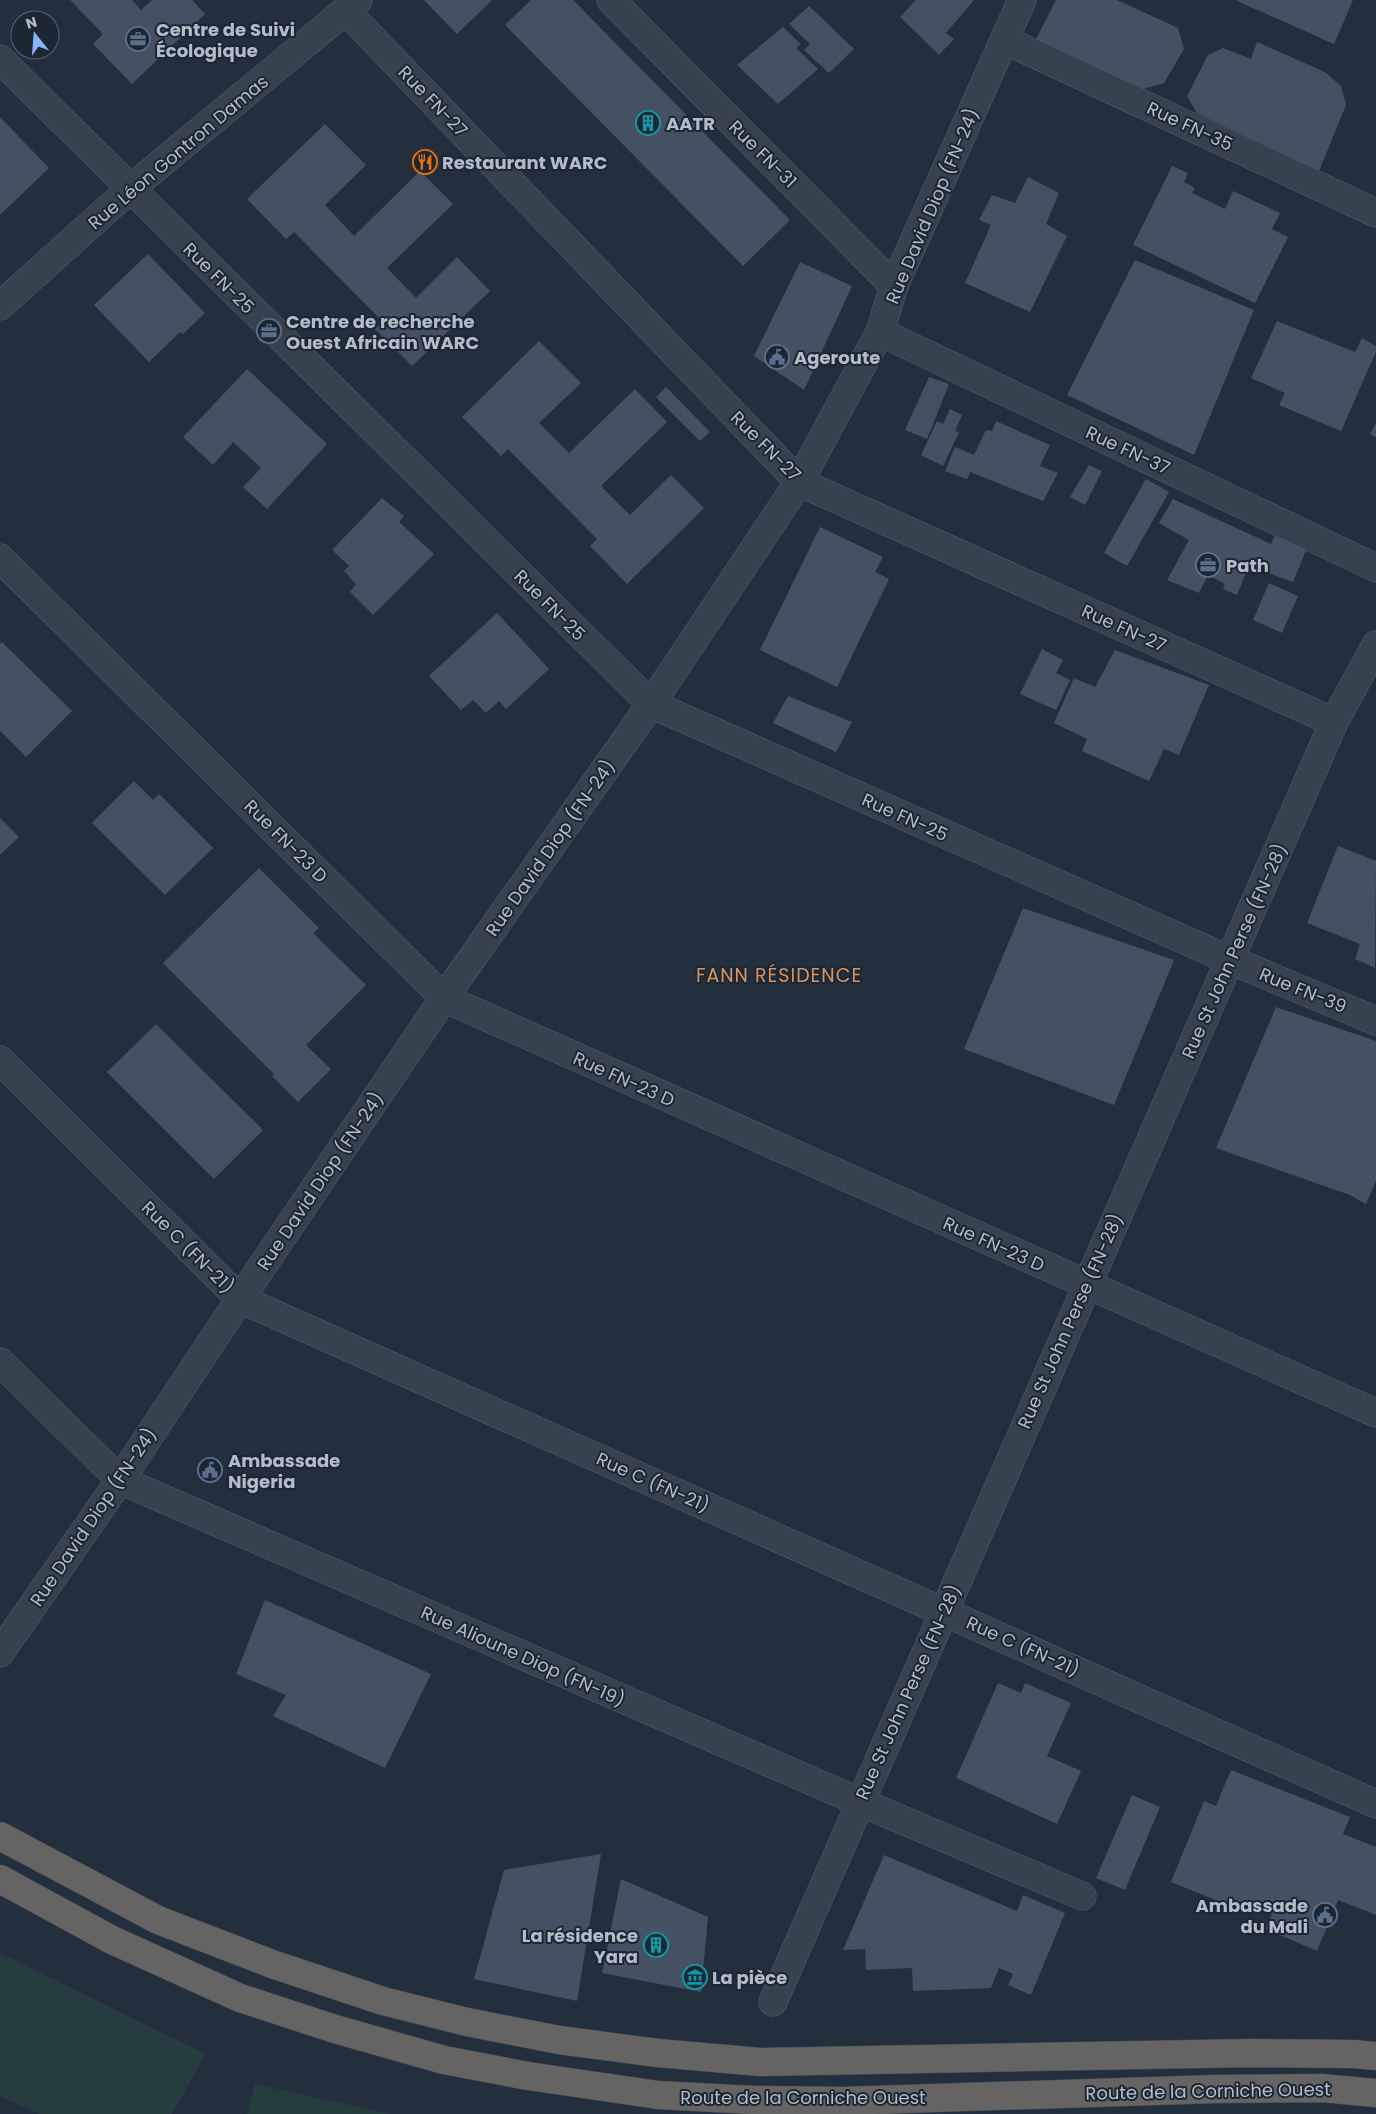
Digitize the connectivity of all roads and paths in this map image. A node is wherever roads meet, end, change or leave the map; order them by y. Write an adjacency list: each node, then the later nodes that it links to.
1 (611, 0): 8 (street, Rue FN-31)
2 (1022, 0): 4 (street, Rue David Diop (FN-24))
3 (352, 6): 6 (street, Rue Léon Gontron Damas); 11 (street, Rue FN-27)
4 (1005, 40): 7 (street, Rue FN-35); 8 (street, Rue David Diop (FN-24))
5 (0, 59): 6 (street, Rue FN-25)
6 (130, 189): 9 (street, Rue Léon Gontron Damas); 15 (street, Rue FN-25)
7 (1376, 213)
8 (894, 286): 10 (street, Rue David Diop (FN-24))
9 (0, 306)
10 (880, 332): 11 (street, Rue David Diop (FN-24)); 13 (street, Rue FN-37)
11 (799, 482): 15 (street, Rue David Diop (FN-24)); 16 (street, Rue FN-27)
12 (0, 558): 18 (street, Rue FN-23 D)
13 (1376, 568)
14 (1376, 645): 16 (street, Rue St John Perse (FN-28))
15 (650, 704): 17 (street, Rue FN-25); 18 (street, Rue David Diop (FN-24))
16 (1334, 722): 17 (street, Rue St John Perse (FN-28))
17 (1230, 960): 19 (street, Rue FN-39); 21 (street, Rue St John Perse (FN-28))
18 (444, 998): 21 (street, Rue FN-23 D); 22 (street, Rue David Diop (FN-24))
19 (1376, 1021)
20 (0, 1060): 22 (street, Rue C (FN-21))
21 (1086, 1285): 24 (street, Rue FN-23 D); 26 (street, Rue St John Perse (FN-28))
22 (240, 1299): 25 (street, Rue David Diop (FN-24)); 26 (street, Rue C (FN-21))
23 (0, 1362): 25 (street, Rue Alioune Diop (FN-19))
24 (1376, 1413)
25 (120, 1480): 27 (street, Rue David Diop (FN-24)); 28 (street, Rue Alioune Diop (FN-19))
26 (943, 1611): 28 (street, Rue St John Perse (FN-28)); 29 (street, Rue C (FN-21))
27 (0, 1653)
28 (860, 1802): 32 (street, Rue Alioune Diop (FN-19)); 33 (street, Rue St John Perse (FN-28))
29 (1376, 1804)
30 (0, 1836): 34 (highway, Route de la Corniche Ouest)
31 (0, 1879): 35 (highway, Route de la Corniche Ouest)
32 (1082, 1896)
33 (773, 2002)
34 (1376, 2056)
35 (1376, 2093)

